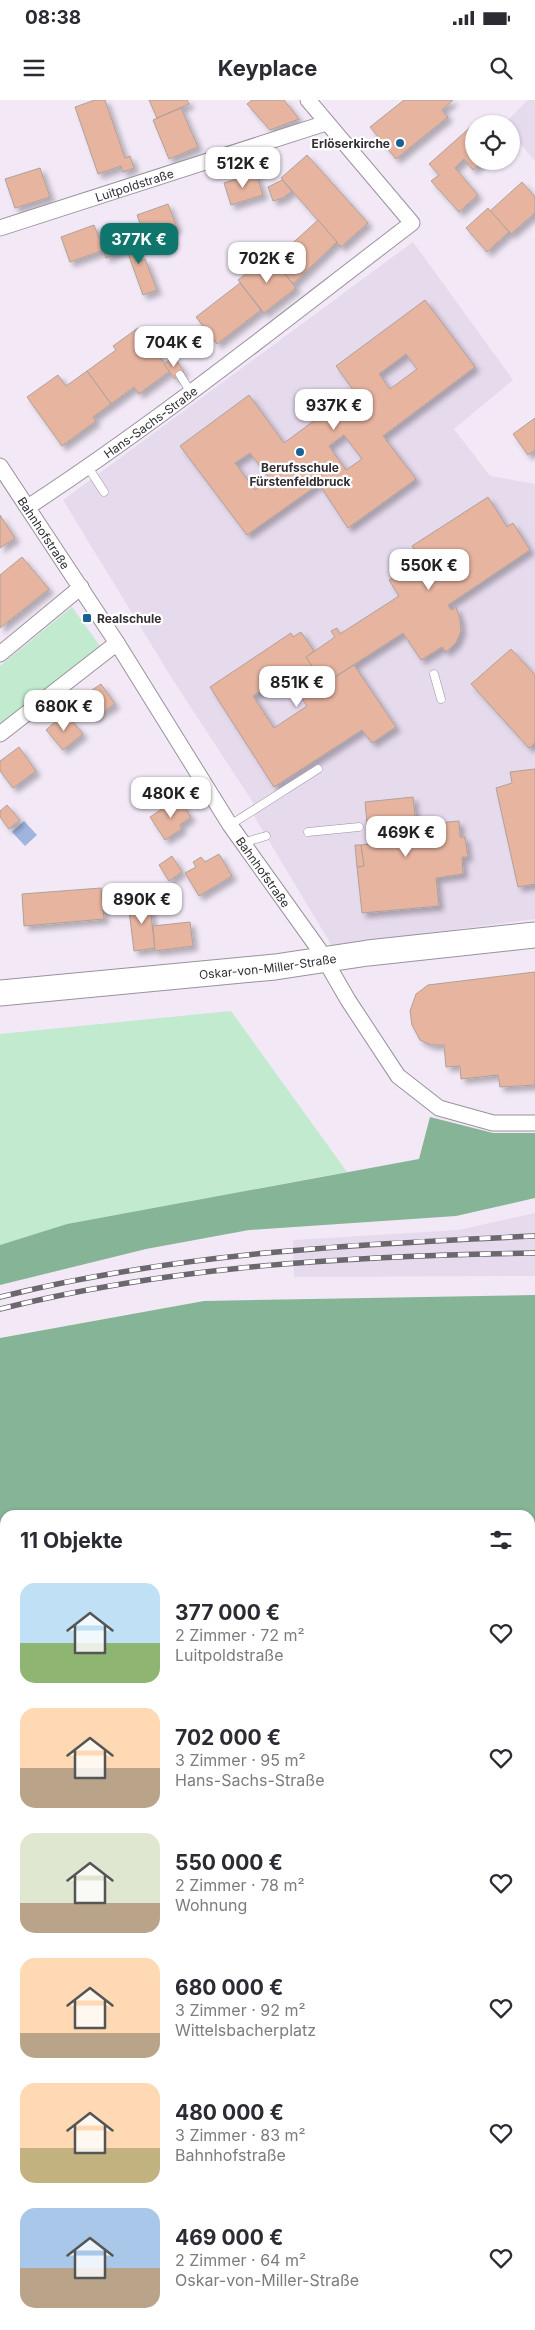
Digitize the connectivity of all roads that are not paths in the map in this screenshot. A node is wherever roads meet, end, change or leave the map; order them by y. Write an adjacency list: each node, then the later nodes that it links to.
1 (308, 100): 2 (street)
2 (326, 123): 3 (street, Luitpoldstraße); 5 (street, Hans-Sachs-Straße)
3 (0, 228)
4 (180, 375): 5 (lane)
5 (190, 391): 7 (street, Hans-Sachs-Straße)
6 (0, 466): 9 (street, Bahnhofstraße)
7 (88, 467): 8 (lane); 9 (street, Hans-Sachs-Straße)
8 (104, 492)
9 (28, 507): 10 (street, Bahnhofstraße)
10 (81, 587): 11 (street, Bahnhofstraße); 12 (street)
11 (117, 643): 15 (street); 17 (street, Bahnhofstraße)
12 (0, 654)
13 (434, 674): 14 (lane)
14 (441, 699)
15 (0, 734)
16 (318, 769): 17 (lane)
17 (230, 825): 21 (street, Bahnhofstraße)
18 (359, 827): 19 (lane)
19 (308, 832)
20 (266, 836): 21 (lane)
21 (242, 843): 23 (street, Bahnhofstraße)
22 (535, 935): 23 (main road, Oskar-von-Miller-Straße)
23 (324, 958): 24 (main road, Oskar-von-Miller-Straße); 25 (street, Bahnhofstraße)
24 (0, 993)
25 (535, 1123)

